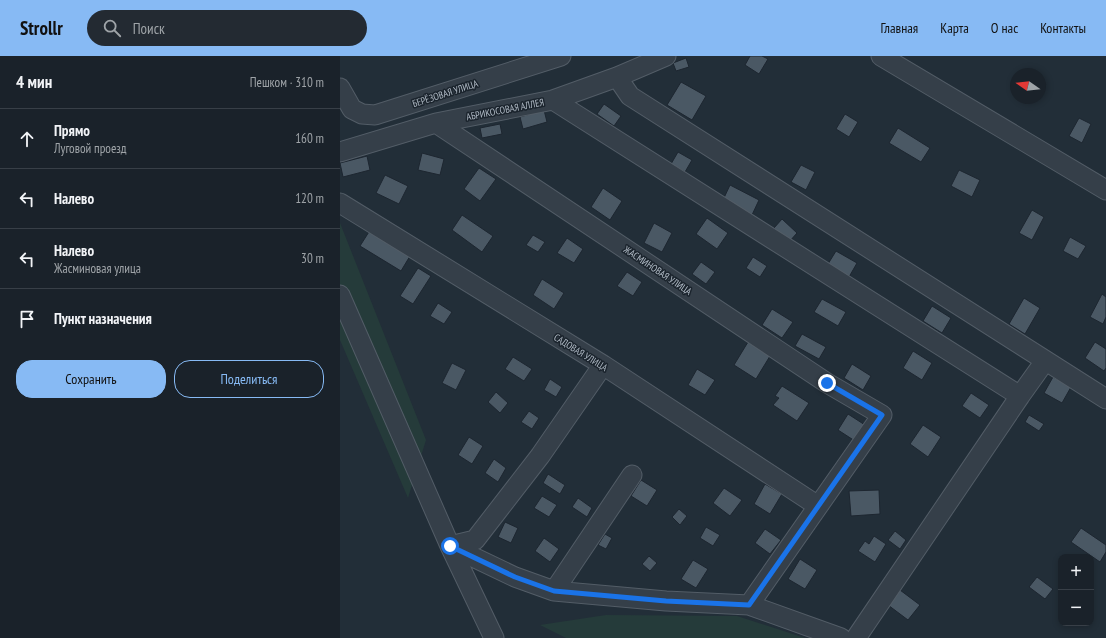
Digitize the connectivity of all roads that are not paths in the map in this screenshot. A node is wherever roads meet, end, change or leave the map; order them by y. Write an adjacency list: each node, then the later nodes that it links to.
1 (561, 56): 5 (street, БЕРЁЗОВАЯ УЛИЦА)
2 (666, 56): 4 (street, АБРИКОСОВАЯ АЛЛЕЯ)
3 (881, 56): 9 (street)
4 (617, 77): 6 (street, АБРИКОСОВАЯ АЛЛЕЯ); 12 (street)
5 (340, 88)
6 (553, 100): 7 (street, АБРИКОСОВАЯ АЛЛЕЯ); 14 (street)
7 (436, 123): 8 (street, АБРИКОСОВАЯ АЛЛЕЯ); 17 (street, ЖАСМИНОВАЯ УЛИЦА)
8 (340, 152)
9 (1106, 190)
10 (340, 203): 13 (street, САДОВАЯ УЛИЦА)
11 (340, 295): 18 (street)
12 (1045, 361): 14 (street); 15 (street)
13 (603, 365): 17 (street, САДОВАЯ УЛИЦА); 18 (street)
14 (1020, 396): 23 (street)
15 (1106, 399)
16 (632, 475): 19 (street)
17 (818, 506): 20 (street)
18 (450, 546): 19 (street); 21 (street)
19 (554, 591): 20 (street)
20 (749, 605): 22 (street)
21 (494, 638)
22 (841, 638)
23 (856, 638)

